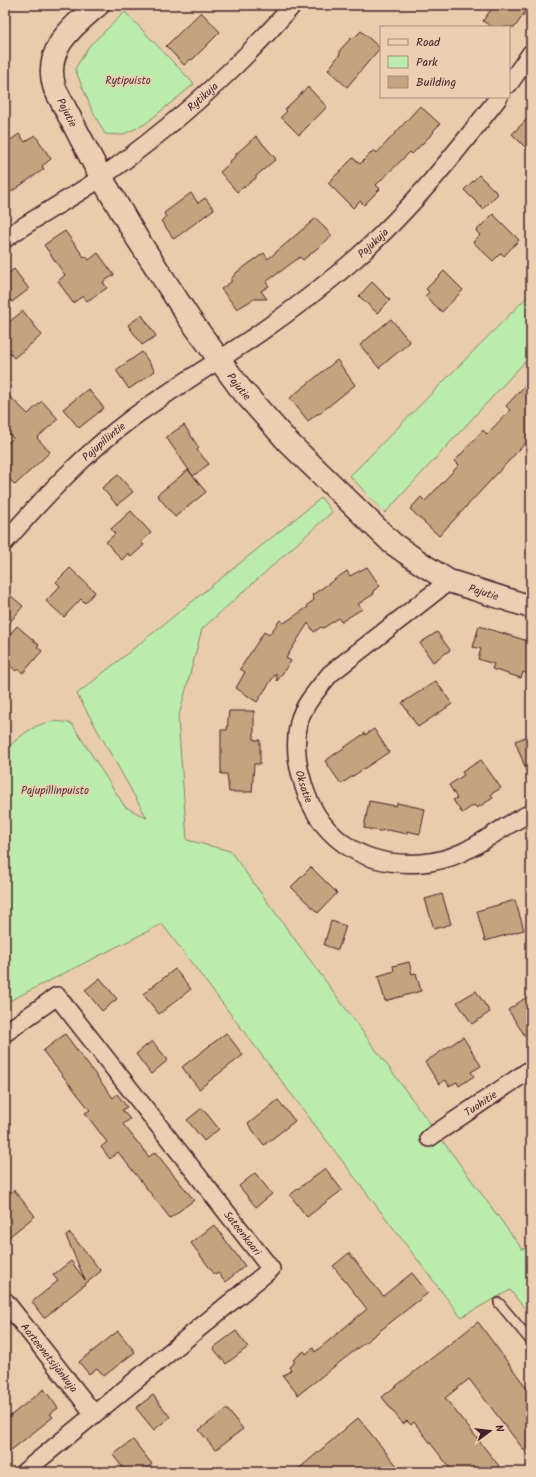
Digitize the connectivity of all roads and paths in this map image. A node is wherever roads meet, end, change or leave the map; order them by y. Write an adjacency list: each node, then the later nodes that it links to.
1 (98, 5): 6 (street, Pajutie)
2 (293, 5): 6 (street, Rytikuja)
3 (531, 53): 4 (street)
4 (510, 83)
5 (498, 98): 8 (street, Pajukuja)
6 (101, 177): 7 (street); 8 (street, Pajutie)
7 (5, 239)
8 (218, 360): 9 (street, Pajupillintie); 10 (street, Pajutie)
9 (5, 542)
10 (449, 581): 11 (street, Pajutie); 12 (street, Oksatie)
11 (531, 607)
12 (531, 813)
13 (5, 1033): 19 (street, Sateenkaari)
14 (531, 1070): 15 (street, Tuohitie)
15 (429, 1138)
16 (5, 1301): 19 (street, Aarteenetsijänkuja)
17 (499, 1303): 18 (lane)
18 (531, 1342)
19 (94, 1414): 20 (street, Sateenkaari)
20 (24, 1472)

